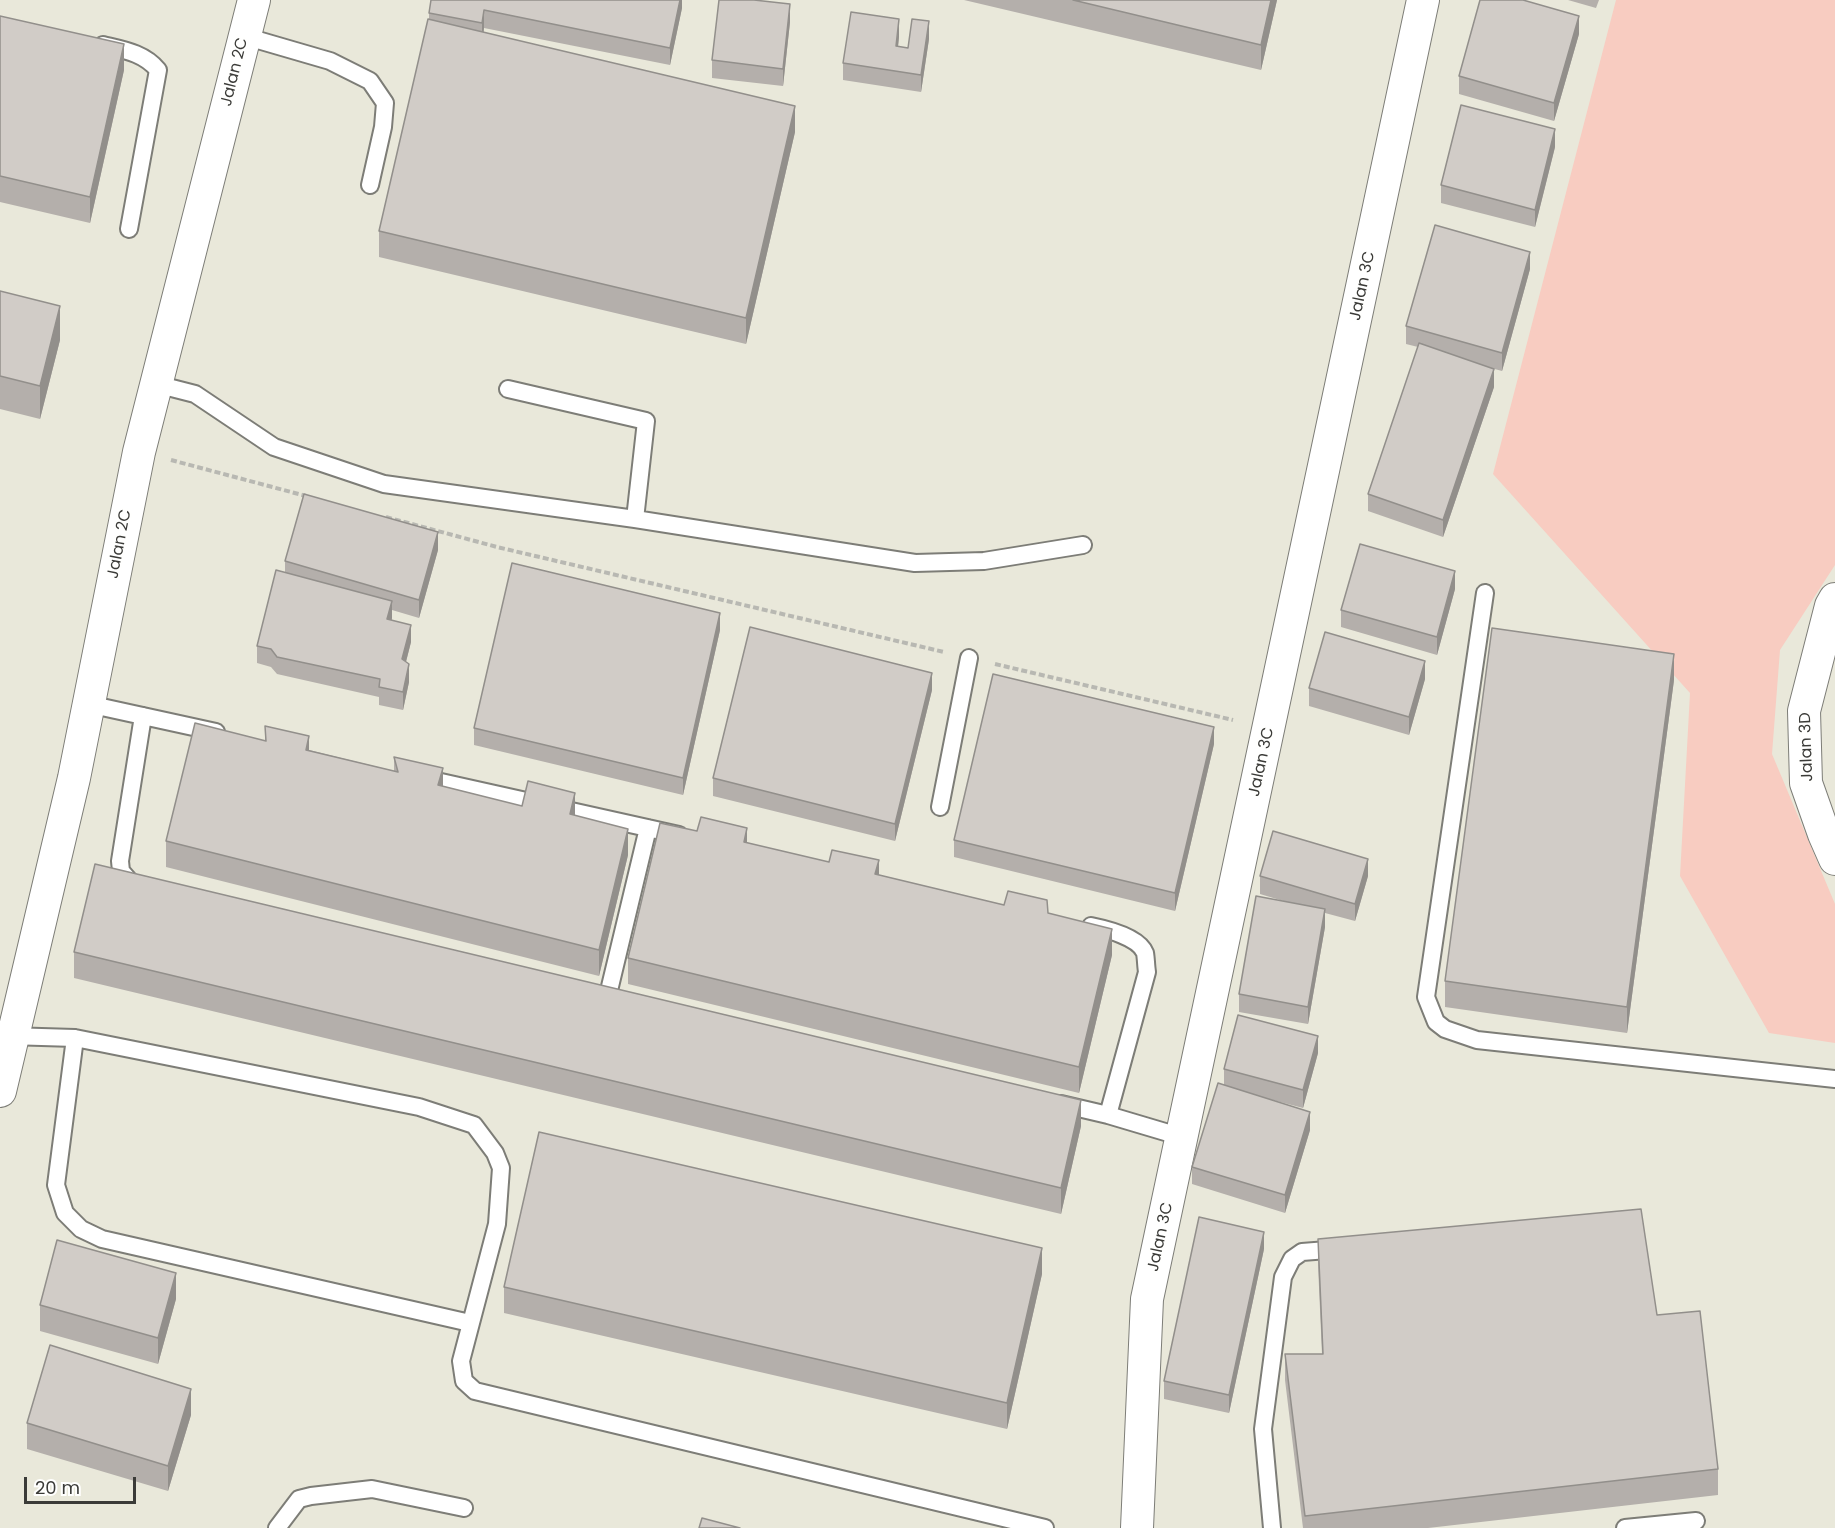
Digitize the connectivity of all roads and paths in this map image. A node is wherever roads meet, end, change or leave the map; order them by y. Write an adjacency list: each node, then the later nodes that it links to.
1 (254, 0): 3 (street, Jalan 2C)
2 (1423, 0): 19 (street, Jalan 3C)
3 (244, 36): 5 (lane); 7 (street, Jalan 2C)
4 (88, 42): 6 (lane)
5 (370, 185)
6 (129, 229)
7 (156, 384): 9 (street, Jalan 2C); 12 (lane)
8 (508, 389): 12 (lane)
9 (139, 452): 10 (path); 17 (street, Jalan 2C)
10 (312, 498)
11 (382, 516): 16 (path)
12 (635, 519): 13 (lane)
13 (1083, 545)
14 (1485, 593): 31 (lane)
15 (1835, 599): 25 (street, Jalan 3D)
16 (969, 658): 19 (path); 22 (lane)
17 (88, 704): 18 (lane); 29 (street, Jalan 2C)
18 (143, 716): 20 (lane); 26 (lane)
19 (1269, 728): 35 (street, Jalan 3C)
20 (235, 737)
21 (407, 775): 23 (lane)
22 (940, 807)
23 (648, 828): 24 (lane); 28 (lane)
24 (695, 838)
25 (1835, 859)
26 (146, 890)
27 (1069, 921): 34 (lane)
28 (607, 999)
29 (6, 1036): 30 (lane); 32 (street, Jalan 2C)
30 (75, 1038): 37 (lane); 37 (lane)
31 (1835, 1079)
32 (0, 1091)
33 (1050, 1102): 34 (lane)
34 (1108, 1115): 35 (lane)
35 (1182, 1137): 42 (street, Jalan 3C)
36 (1362, 1246): 43 (lane)
37 (470, 1323): 41 (lane)
38 (464, 1508): 40 (lane)
39 (1696, 1521): 44 (lane)
40 (277, 1528)
41 (1045, 1528)
42 (1137, 1528)
43 (1272, 1528)
44 (1625, 1528)

